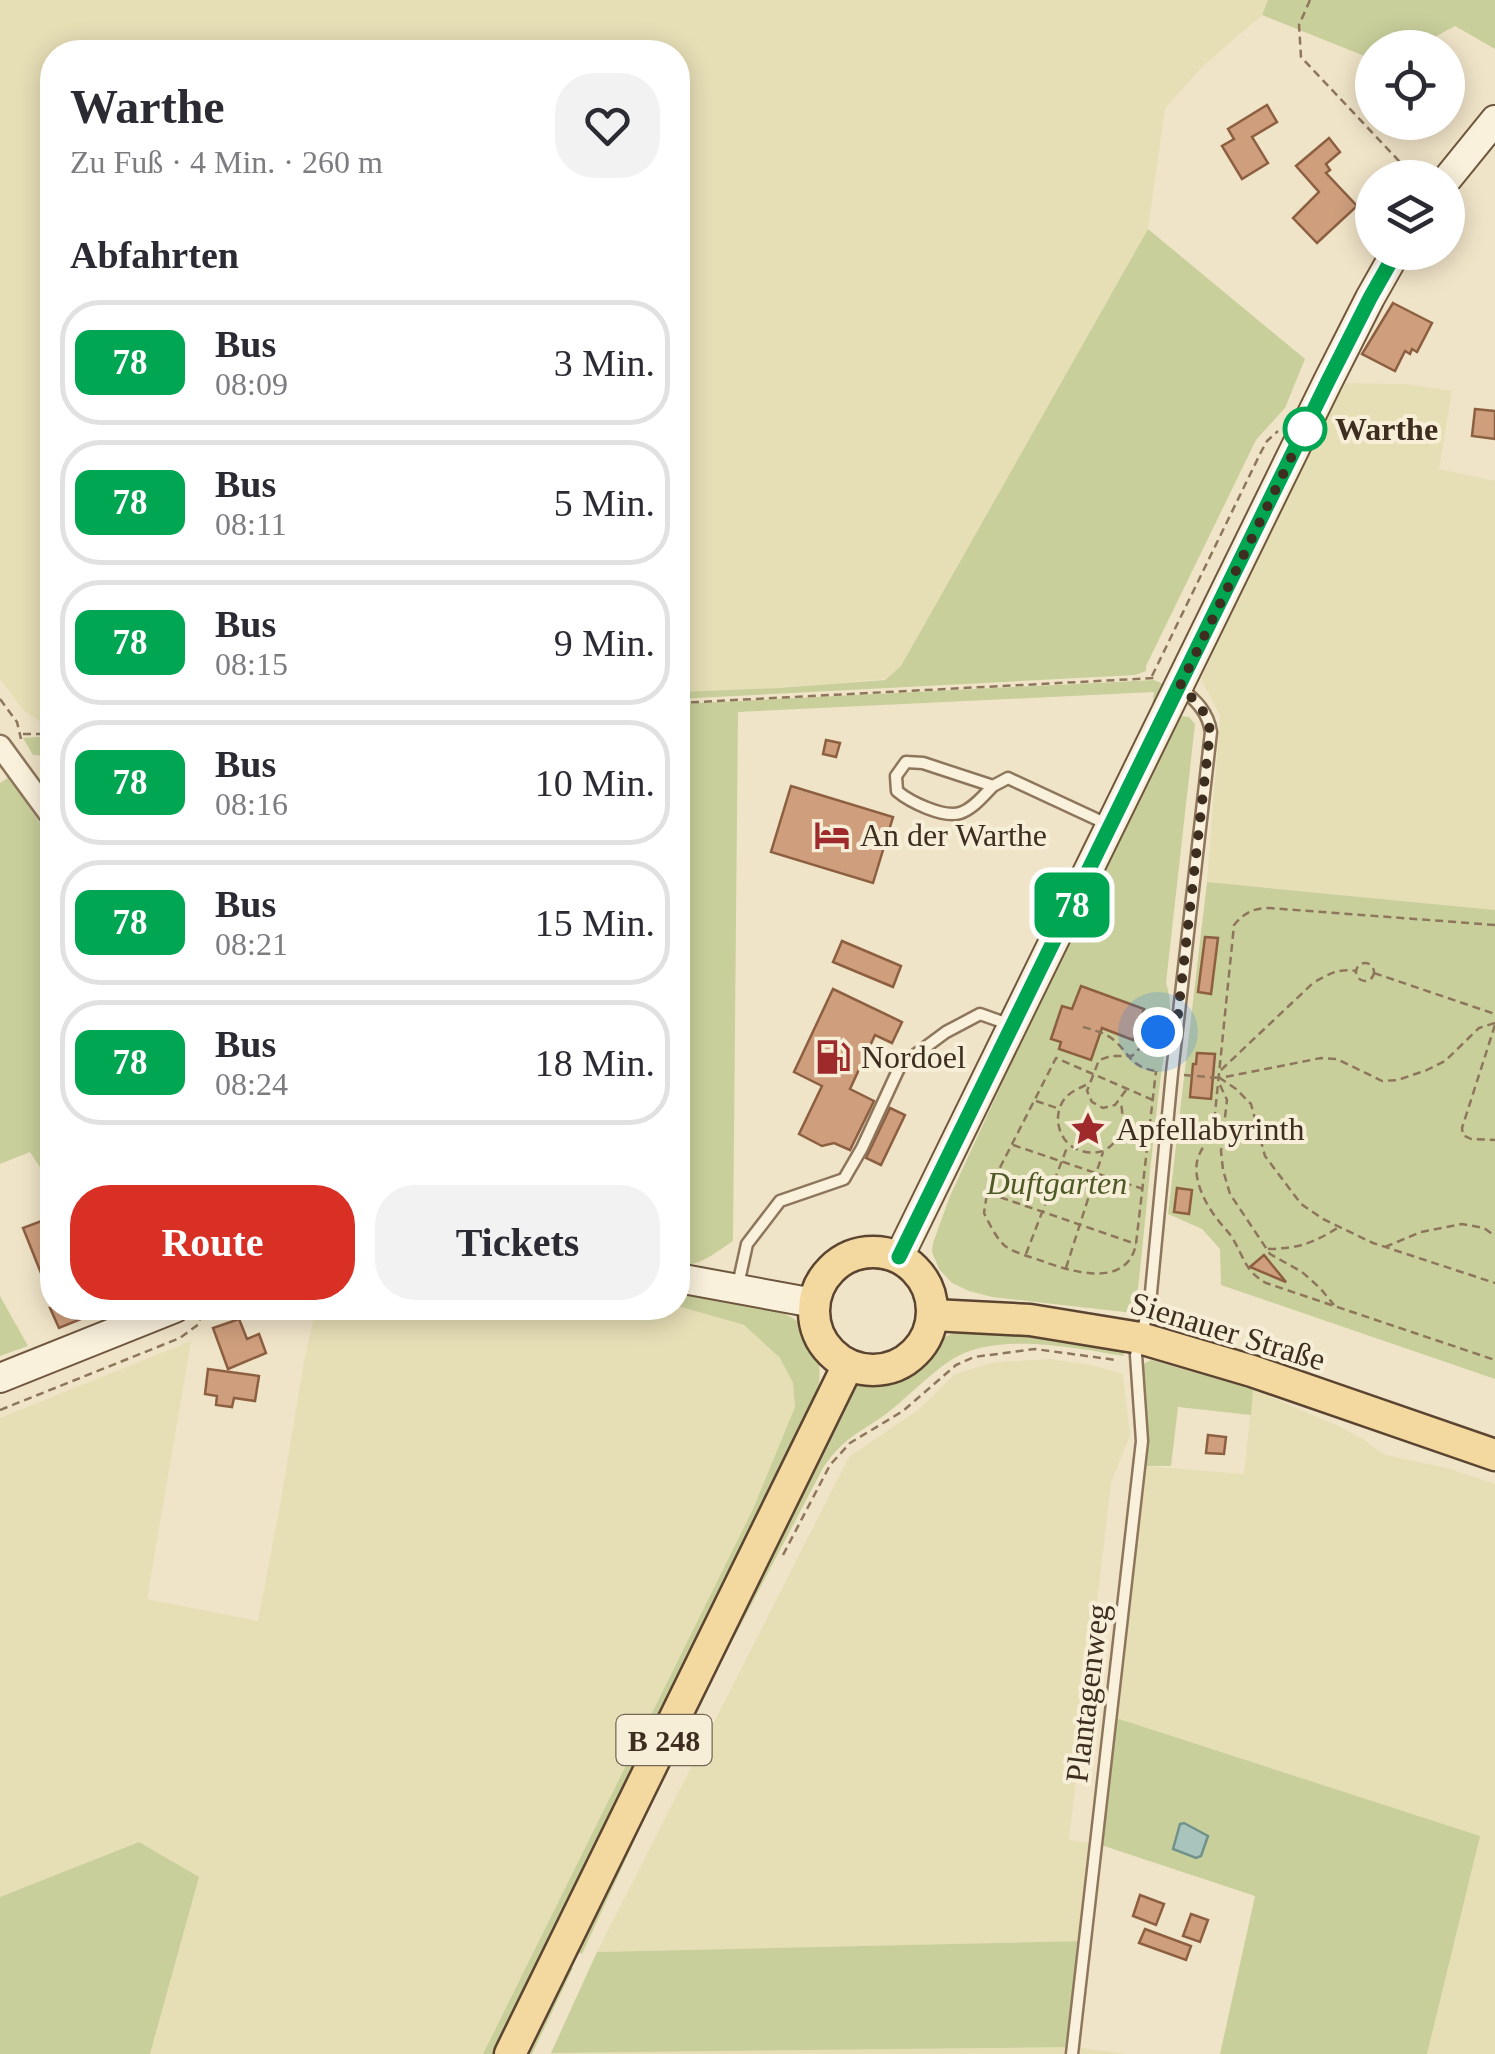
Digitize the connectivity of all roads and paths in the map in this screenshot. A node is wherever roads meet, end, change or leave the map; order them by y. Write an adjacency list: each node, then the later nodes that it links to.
1 (1310, 0): 3 (path)
2 (1495, 120): 4 (main road)
3 (1398, 160)
4 (1463, 160)
5 (1386, 270): 8 (main road)
6 (1278, 430): 7 (path)
7 (1151, 678): 8 (path); 10 (path)
8 (1180, 686): 16 (main road); 24 (lane, Plantagenweg)
9 (0, 700): 11 (path)
10 (690, 702)
11 (20, 734): 12 (path); 13 (path); 13 (path)
12 (40, 734)
13 (7, 747): 15 (street)
14 (994, 786): 14 (lane); 16 (lane)
15 (40, 798)
16 (1112, 826): 22 (main road)
17 (1495, 925): 27 (path)
18 (1356, 970): 19 (path); 19 (path); 27 (path)
19 (1374, 974): 20 (path)
20 (1495, 1014)
21 (1495, 1024): 30 (path); 39 (path)
22 (1012, 1026): 55 (main road); 59 (lane)
23 (1083, 1027): 25 (path)
24 (1176, 1032): 25 (path); 29 (lane, Plantagenweg)
25 (1127, 1056): 26 (path); 28 (path)
26 (1156, 1071): 29 (path); 33 (path)
27 (1220, 1072): 30 (path)
28 (1092, 1074): 31 (path); 32 (path); 34 (path)
29 (1172, 1074): 30 (path); 65 (lane, Plantagenweg)
30 (1219, 1081): 49 (path); 53 (path); 61 (path)
31 (1087, 1084): 35 (path); 36 (path)
32 (1127, 1089): 33 (path); 35 (path)
33 (1153, 1100): 38 (path)
34 (1034, 1101): 36 (path); 41 (path)
35 (1120, 1102): 37 (path)
36 (1060, 1108): 40 (path)
37 (1122, 1130): 38 (path); 42 (path)
38 (1150, 1133): 45 (path)
39 (1495, 1140)
40 (1068, 1144): 42 (path); 43 (path)
41 (1012, 1145): 43 (path); 46 (path)
42 (1104, 1150): 44 (path)
43 (1062, 1162): 44 (path); 47 (path)
44 (1096, 1174): 45 (path); 48 (path)
45 (1143, 1189): 51 (path)
46 (987, 1192): 47 (path); 54 (path)
47 (1042, 1212): 48 (path); 54 (path)
48 (1079, 1224): 51 (path); 56 (path)
49 (1339, 1228): 52 (path); 53 (path)
50 (1495, 1236): 52 (path)
51 (1136, 1244): 56 (path)
52 (1385, 1247): 58 (path)
53 (1266, 1249): 61 (path)
54 (1026, 1255): 56 (path)
55 (899, 1257): 60 (main road); 62 (main road)
56 (1065, 1269)
57 (690, 1280): 59 (main road)
58 (1495, 1283)
59 (738, 1289): 60 (main road)
60 (814, 1302): 67 (main road)
61 (1336, 1306): 66 (path)
62 (932, 1315): 65 (main road, Sienauer Straße); 67 (main road)
63 (145, 1320): 68 (main road)
64 (200, 1320): 69 (path)
65 (1138, 1350): 70 (main road, Sienauer Straße); 71 (path); 73 (lane, Plantagenweg)
66 (1495, 1360)
67 (848, 1365): 72 (main road, B 248)
68 (0, 1378)
69 (0, 1410)
70 (1495, 1455)
71 (781, 1558)
72 (510, 2054)
73 (1072, 2054)

